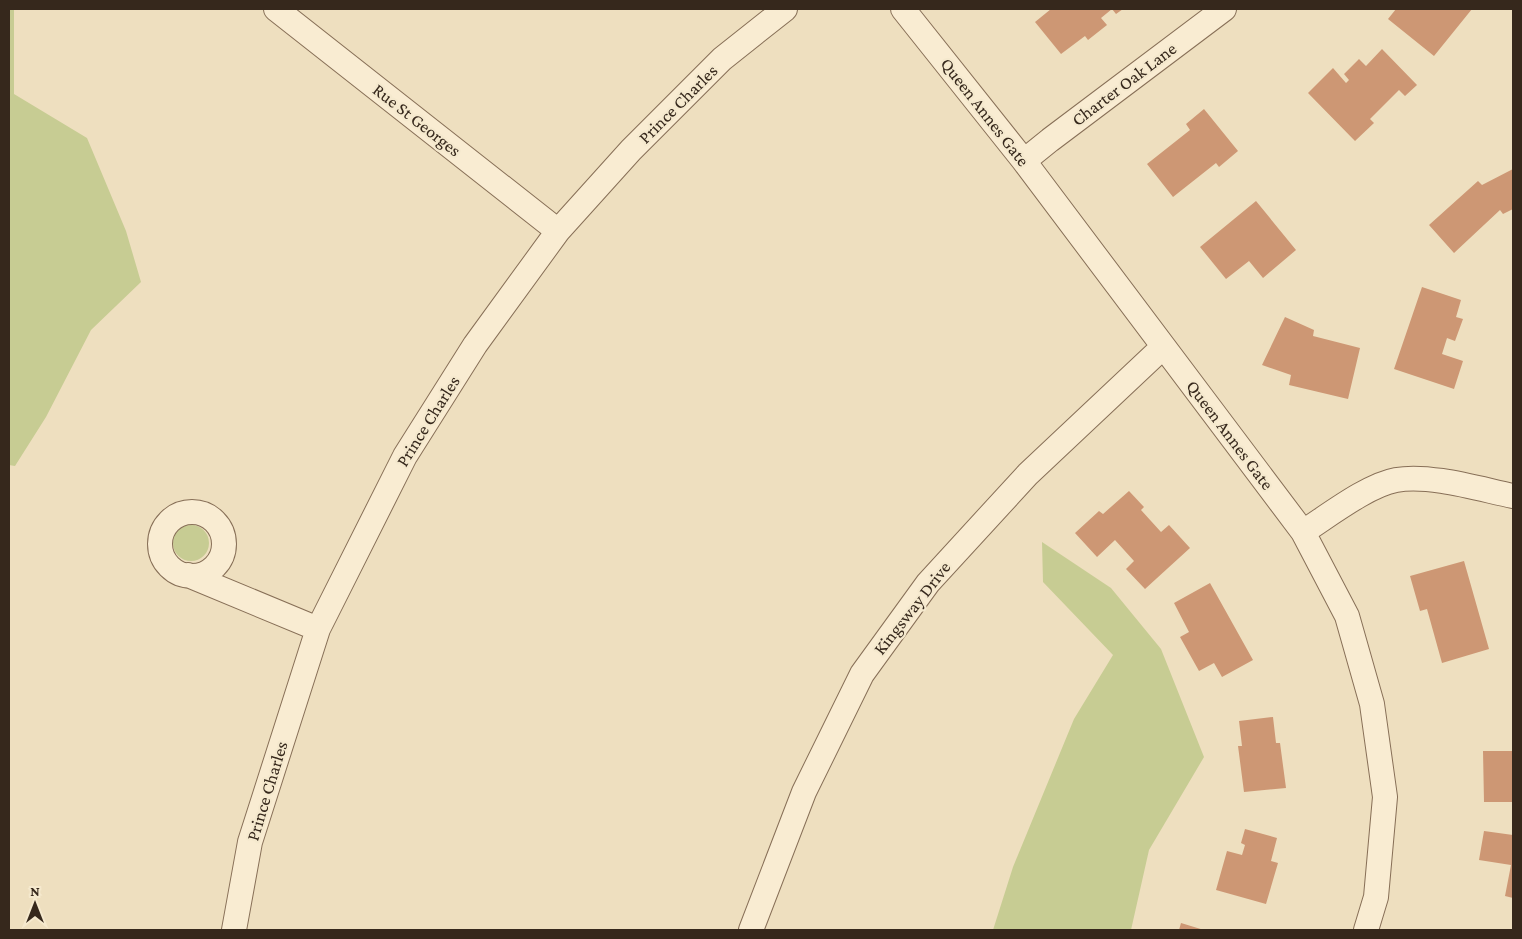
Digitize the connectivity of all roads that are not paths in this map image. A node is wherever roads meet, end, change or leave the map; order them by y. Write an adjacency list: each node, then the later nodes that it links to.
1 (276, 9): 6 (street, Rue St Georges)
2 (785, 9): 6 (street, Prince Charles)
3 (903, 9): 5 (street, Queen Annes Gate)
4 (1224, 9): 5 (street, Charter Oak Lane)
5 (1024, 162): 7 (street, Queen Annes Gate)
6 (558, 231): 11 (street, Prince Charles)
7 (1163, 347): 9 (street, Queen Annes Gate); 13 (street, Kingsway Drive)
8 (1513, 496): 9 (street)
9 (1303, 532): 14 (street, Queen Annes Gate)
10 (188, 576): 11 (street)
11 (318, 629): 12 (street, Prince Charles)
12 (234, 930)
13 (751, 930)
14 (1366, 930)

